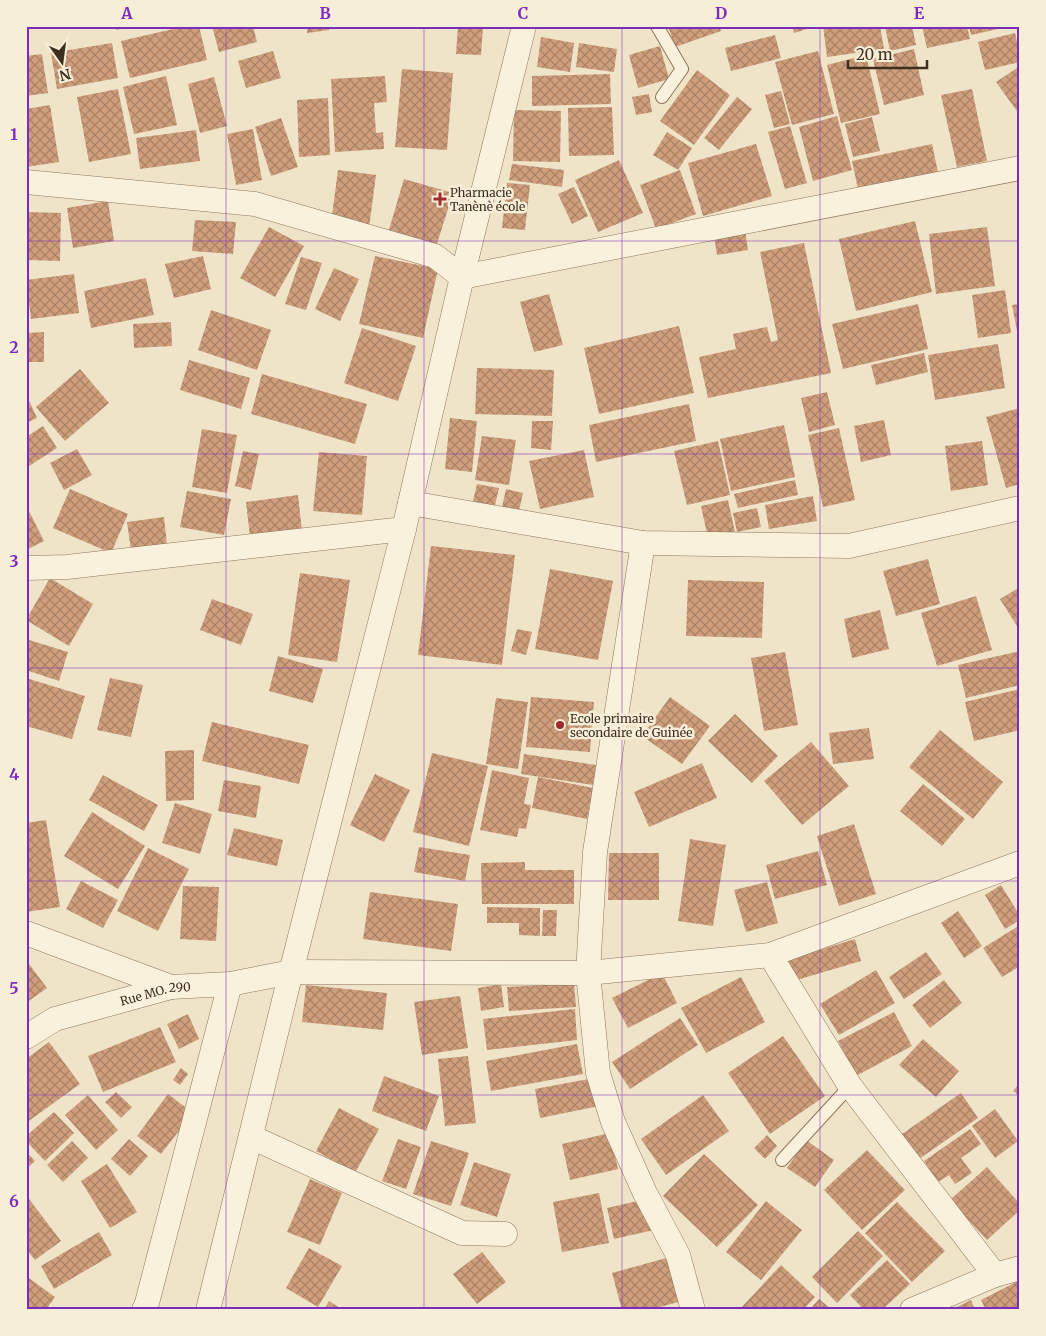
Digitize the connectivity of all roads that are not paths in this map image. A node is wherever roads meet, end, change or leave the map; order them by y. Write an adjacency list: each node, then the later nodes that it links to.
1 (524, 26): 6 (street)
2 (657, 26): 3 (lane)
3 (662, 97)
4 (1020, 168): 6 (street)
5 (26, 182): 6 (street)
6 (462, 277): 7 (street)
7 (410, 503): 9 (street); 10 (street)
8 (1020, 508): 10 (street)
9 (404, 529): 11 (street); 15 (street)
10 (643, 543): 16 (street)
11 (26, 568)
12 (1020, 863): 14 (street, Rue MO. 290)
13 (26, 933): 18 (street)
14 (770, 954): 16 (street, Rue MO. 290); 20 (street)
15 (291, 972): 16 (street, Rue MO. 290); 17 (street, Rue MO. 290); 21 (street)
16 (588, 973): 28 (street)
17 (230, 984): 18 (street, Rue MO. 290); 26 (street)
18 (171, 987): 19 (street, Rue MO. 290)
19 (26, 1037)
20 (850, 1086): 22 (lane); 25 (street)
21 (251, 1136): 23 (street); 27 (street)
22 (782, 1160)
23 (505, 1234)
24 (1020, 1268): 25 (street)
25 (995, 1275): 29 (street)
26 (144, 1310)
27 (208, 1310)
28 (693, 1310)
29 (912, 1310)

